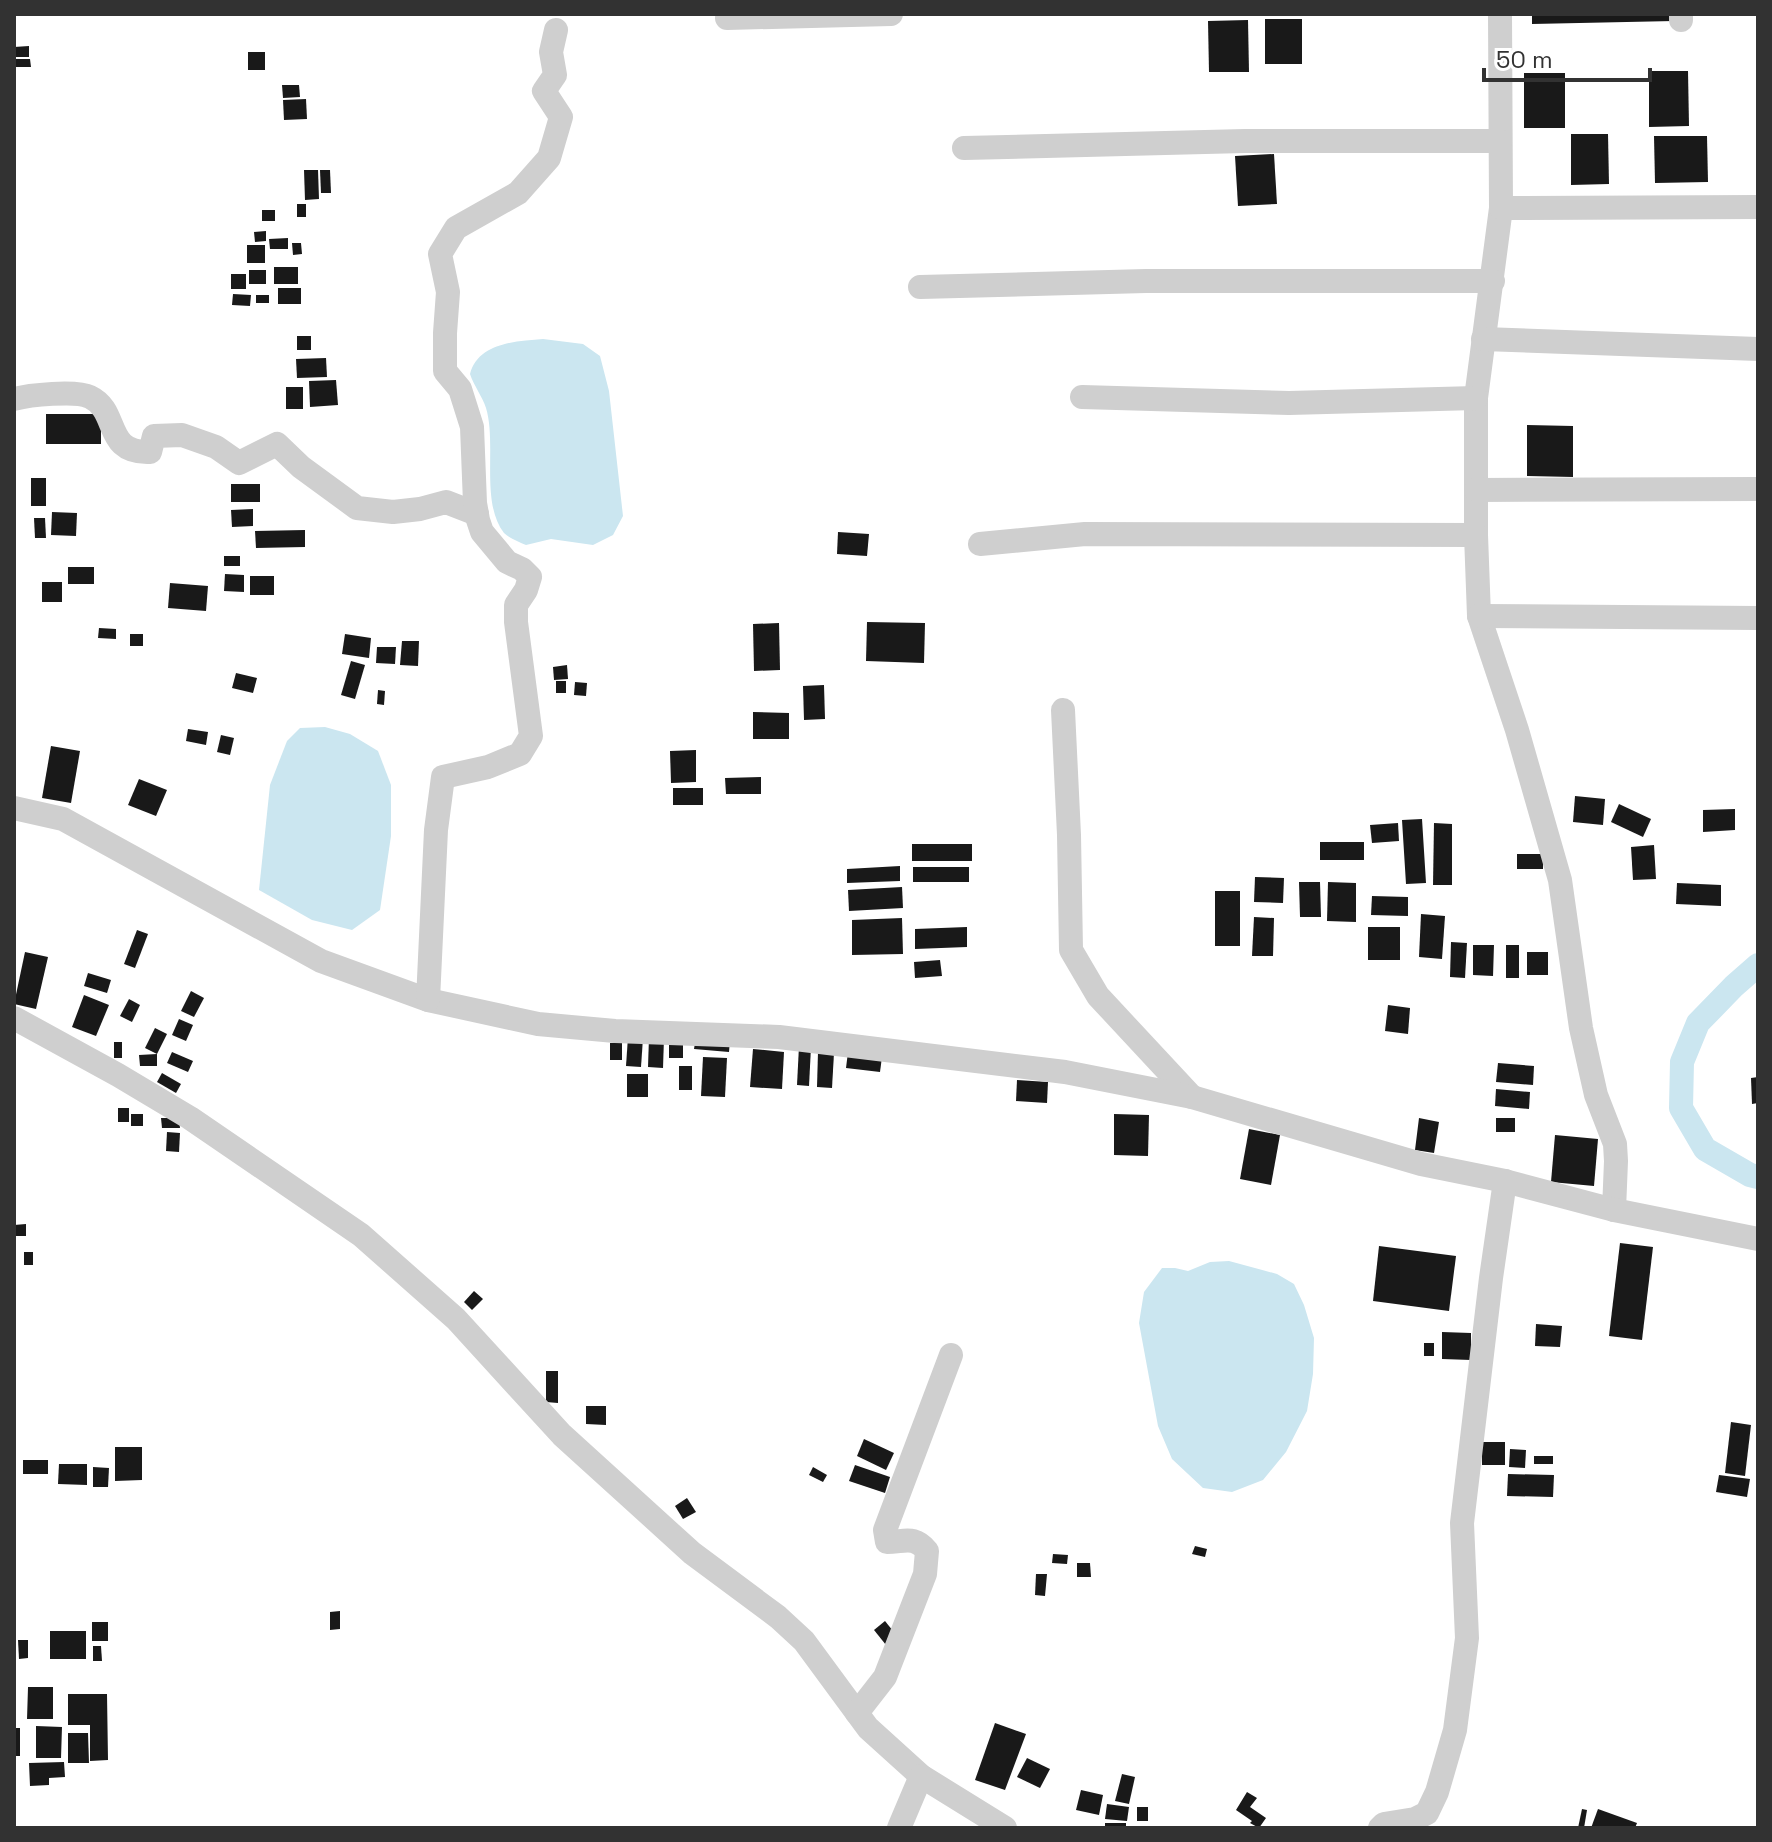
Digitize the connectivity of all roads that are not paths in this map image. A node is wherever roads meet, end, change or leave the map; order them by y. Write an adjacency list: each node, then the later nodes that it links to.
1 (891, 14): 3 (street)
2 (1500, 14): 5 (street)
3 (727, 18)
4 (556, 30): 18 (street)
5 (1500, 141): 6 (street); 8 (street)
6 (964, 148)
7 (1758, 207): 8 (street)
8 (1501, 208): 9 (street)
9 (1493, 281): 10 (street); 11 (street)
10 (920, 287)
11 (1483, 339): 12 (street); 14 (street)
12 (1758, 349)
13 (1082, 397): 14 (street)
14 (1476, 398): 17 (street)
15 (14, 399): 18 (street)
16 (1758, 489): 17 (street)
17 (1476, 490): 19 (street)
18 (477, 514): 25 (street)
19 (1476, 535): 20 (street); 21 (street)
20 (980, 544)
21 (1479, 616): 22 (street); 29 (street)
22 (1758, 618)
23 (1063, 710): 27 (street)
24 (14, 808): 25 (street)
25 (428, 1000): 27 (street)
26 (14, 1018): 32 (street)
27 (1192, 1097): 28 (street)
28 (1505, 1181): 29 (street); 36 (street)
29 (1614, 1210): 30 (street)
30 (1758, 1239)
31 (951, 1355): 32 (street)
32 (857, 1713): 33 (street)
33 (921, 1776): 34 (street); 35 (street)
34 (899, 1828)
35 (1005, 1828)
36 (1380, 1828)

